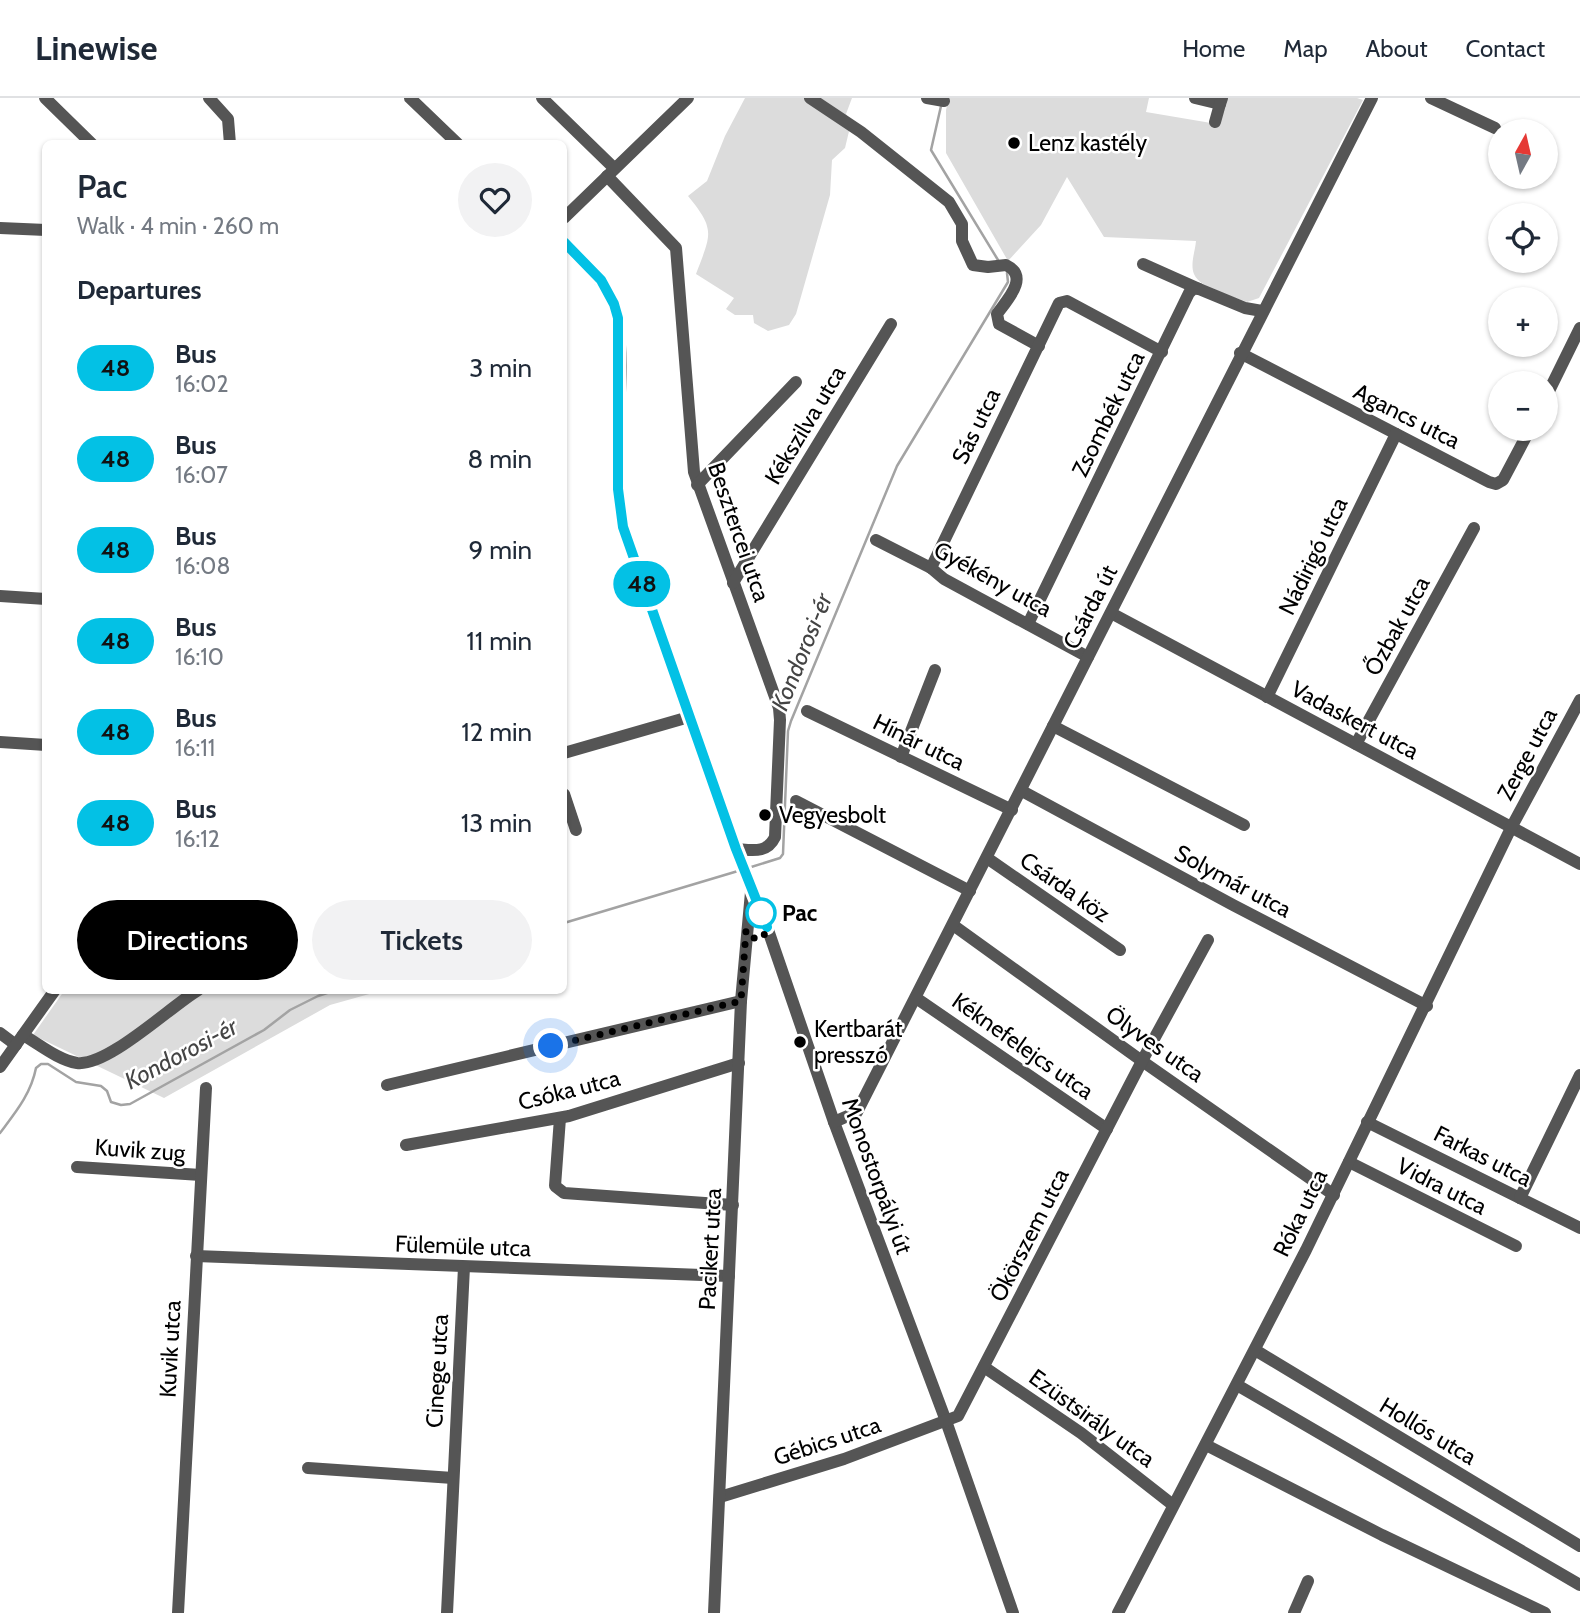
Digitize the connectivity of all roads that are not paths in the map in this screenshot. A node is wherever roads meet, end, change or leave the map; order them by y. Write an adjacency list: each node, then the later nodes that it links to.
1 (44, 98): 15 (street)
2 (209, 98): 16 (street)
3 (410, 98): 17 (street)
4 (542, 98): 18 (street, Besztercei utca)
5 (688, 98): 18 (street)
6 (810, 98): 28 (street)
7 (927, 98): 11 (street)
8 (1195, 98): 12 (street)
9 (1372, 98): 25 (street, Csárda út)
10 (1431, 98): 14 (street)
11 (944, 101)
12 (1221, 101): 13 (street)
13 (1215, 122)
14 (1488, 125)
15 (88, 140)
16 (230, 140)
17 (454, 140)
18 (611, 172): 19 (street); 35 (street, Besztercei utca)
19 (567, 215)
20 (0, 228): 21 (street)
21 (42, 230)
22 (567, 245): 49 (street, Monostorpályi út)
23 (1143, 264): 24 (street)
24 (1199, 289): 25 (street); 29 (street, Zsombék utca)
25 (1262, 311): 30 (street, Csárda út)
26 (891, 324): 39 (street, Kékszilva utca)
27 (1580, 328): 31 (street)
28 (1039, 346): 29 (street, Sás utca); 38 (street, Sás utca)
29 (1162, 352): 43 (street, Zsombék utca)
30 (1240, 353): 33 (street, Agancs utca); 42 (street, Csárda út)
31 (1558, 373)
32 (796, 382): 35 (street)
33 (1396, 434): 34 (street, Agancs utca); 46 (street, Nádirigó utca)
34 (1524, 441)
35 (697, 485): 39 (street, Besztercei utca)
36 (1474, 528): 52 (street, Őzbak utca)
37 (876, 540): 38 (street, Gyékény utca)
38 (931, 568): 43 (street, Gyékény utca)
39 (733, 583): 63 (street, Besztercei utca)
40 (0, 596): 41 (street)
41 (42, 598)
42 (1111, 613): 44 (street, Csárda út); 46 (street, Vadaskert utca)
43 (1028, 624): 44 (street, Gyékény utca)
44 (1088, 657): 50 (street, Csárda út)
45 (935, 670): 55 (street)
46 (1267, 697): 52 (street, Vadaskert utca)
47 (1580, 700): 61 (street, Zerge utca)
48 (807, 711): 55 (street, Hínár utca)
49 (689, 717): 54 (street); 63 (street, Monostorpályi út)
50 (1053, 726): 56 (street, Csárda út); 60 (street)
51 (0, 742): 53 (street)
52 (1356, 744): 61 (street, Vadaskert utca)
53 (42, 745)
54 (567, 752)
55 (901, 757): 59 (street, Hínár utca)
56 (1021, 791): 59 (street, Csárda út); 77 (street, Solymár utca)
57 (796, 801): 67 (street)
58 (567, 803): 62 (street)
59 (1012, 810): 64 (street, Csárda út)
60 (1244, 825)
61 (1511, 828): 65 (street, Vadaskert utca); 77 (street, Róka utca)
62 (576, 830)
63 (736, 849): 66 (street, Monostorpályi út)
64 (987, 858): 67 (street, Csárda út); 72 (street, Csárda köz)
65 (1580, 864)
66 (751, 888): 69 (street, Monostorpályi út); 70 (street, Pacikert utca)
67 (970, 891): 68 (street, Csárda út)
68 (953, 925): 75 (street, Csárda út); 80 (street, Ölyves utca)
69 (767, 927): 70 (street); 87 (street, Monostorpályi út)
70 (746, 931): 76 (street, Pacikert utca)
71 (1208, 940): 80 (street, Ökörszem utca)
72 (1120, 950)
73 (52, 994): 79 (street)
74 (192, 994): 79 (street)
75 (916, 998): 87 (street, Csárda út); 89 (street, Kéknefelejcs utca)
76 (741, 1001): 81 (street, Pacikert utca); 84 (street)
77 (1427, 1006): 88 (street, Róka utca)
78 (0, 1033): 79 (street)
79 (19, 1040): 82 (street)
80 (1142, 1061): 89 (street, Ökörszem utca); 94 (street, Ölyves utca)
81 (739, 1063): 86 (street, Csóka utca); 96 (street, Pacikert utca)
82 (0, 1067)
83 (1580, 1075): 95 (street)
84 (387, 1085)
85 (206, 1088): 93 (street, Kuvik utca)
86 (560, 1118): 90 (street, Csóka utca); 96 (street)
87 (834, 1122): 105 (street, Monostorpályi út)
88 (1367, 1122): 91 (street, Róka utca); 95 (street, Farkas utca)
89 (1107, 1129): 103 (street, Ökörszem utca)
90 (406, 1145)
91 (1349, 1162): 94 (street, Róka utca); 98 (street, Vidra utca)
92 (77, 1167): 93 (street, Kuvik zug)
93 (201, 1175): 99 (street, Kuvik utca)
94 (1334, 1195): 102 (street, Róka utca)
95 (1520, 1198): 97 (street, Farkas utca)
96 (733, 1205): 101 (street, Pacikert utca)
97 (1580, 1228)
98 (1516, 1247)
99 (196, 1256): 100 (street, Fülemüle utca); 114 (street, Kuvik utca)
100 (464, 1267): 101 (street, Fülemüle utca); 108 (street, Cinege utca)
101 (729, 1276): 109 (street, Pacikert utca)
102 (1255, 1350): 104 (street, Róka utca); 111 (street, Hollós utca)
103 (985, 1367): 105 (street, Ökörszem utca); 110 (street, Ezüstsirály utca)
104 (1237, 1385): 106 (street, Róka utca); 113 (street)
105 (946, 1421): 109 (street, Gébics utca); 117 (street, Monostorpályi út)
106 (1206, 1445): 110 (street, Róka utca); 120 (street)
107 (308, 1468): 108 (street)
108 (453, 1478): 115 (street, Cinege utca)
109 (720, 1497): 116 (street, Pacikert utca)
110 (1174, 1505): 118 (street, Róka utca)
111 (1580, 1546)
112 (1308, 1581): 119 (street)
113 (1580, 1585)
114 (178, 1613)
115 (447, 1613)
116 (714, 1613)
117 (1013, 1613)
118 (1118, 1613)
119 (1294, 1613)
120 (1545, 1613)

